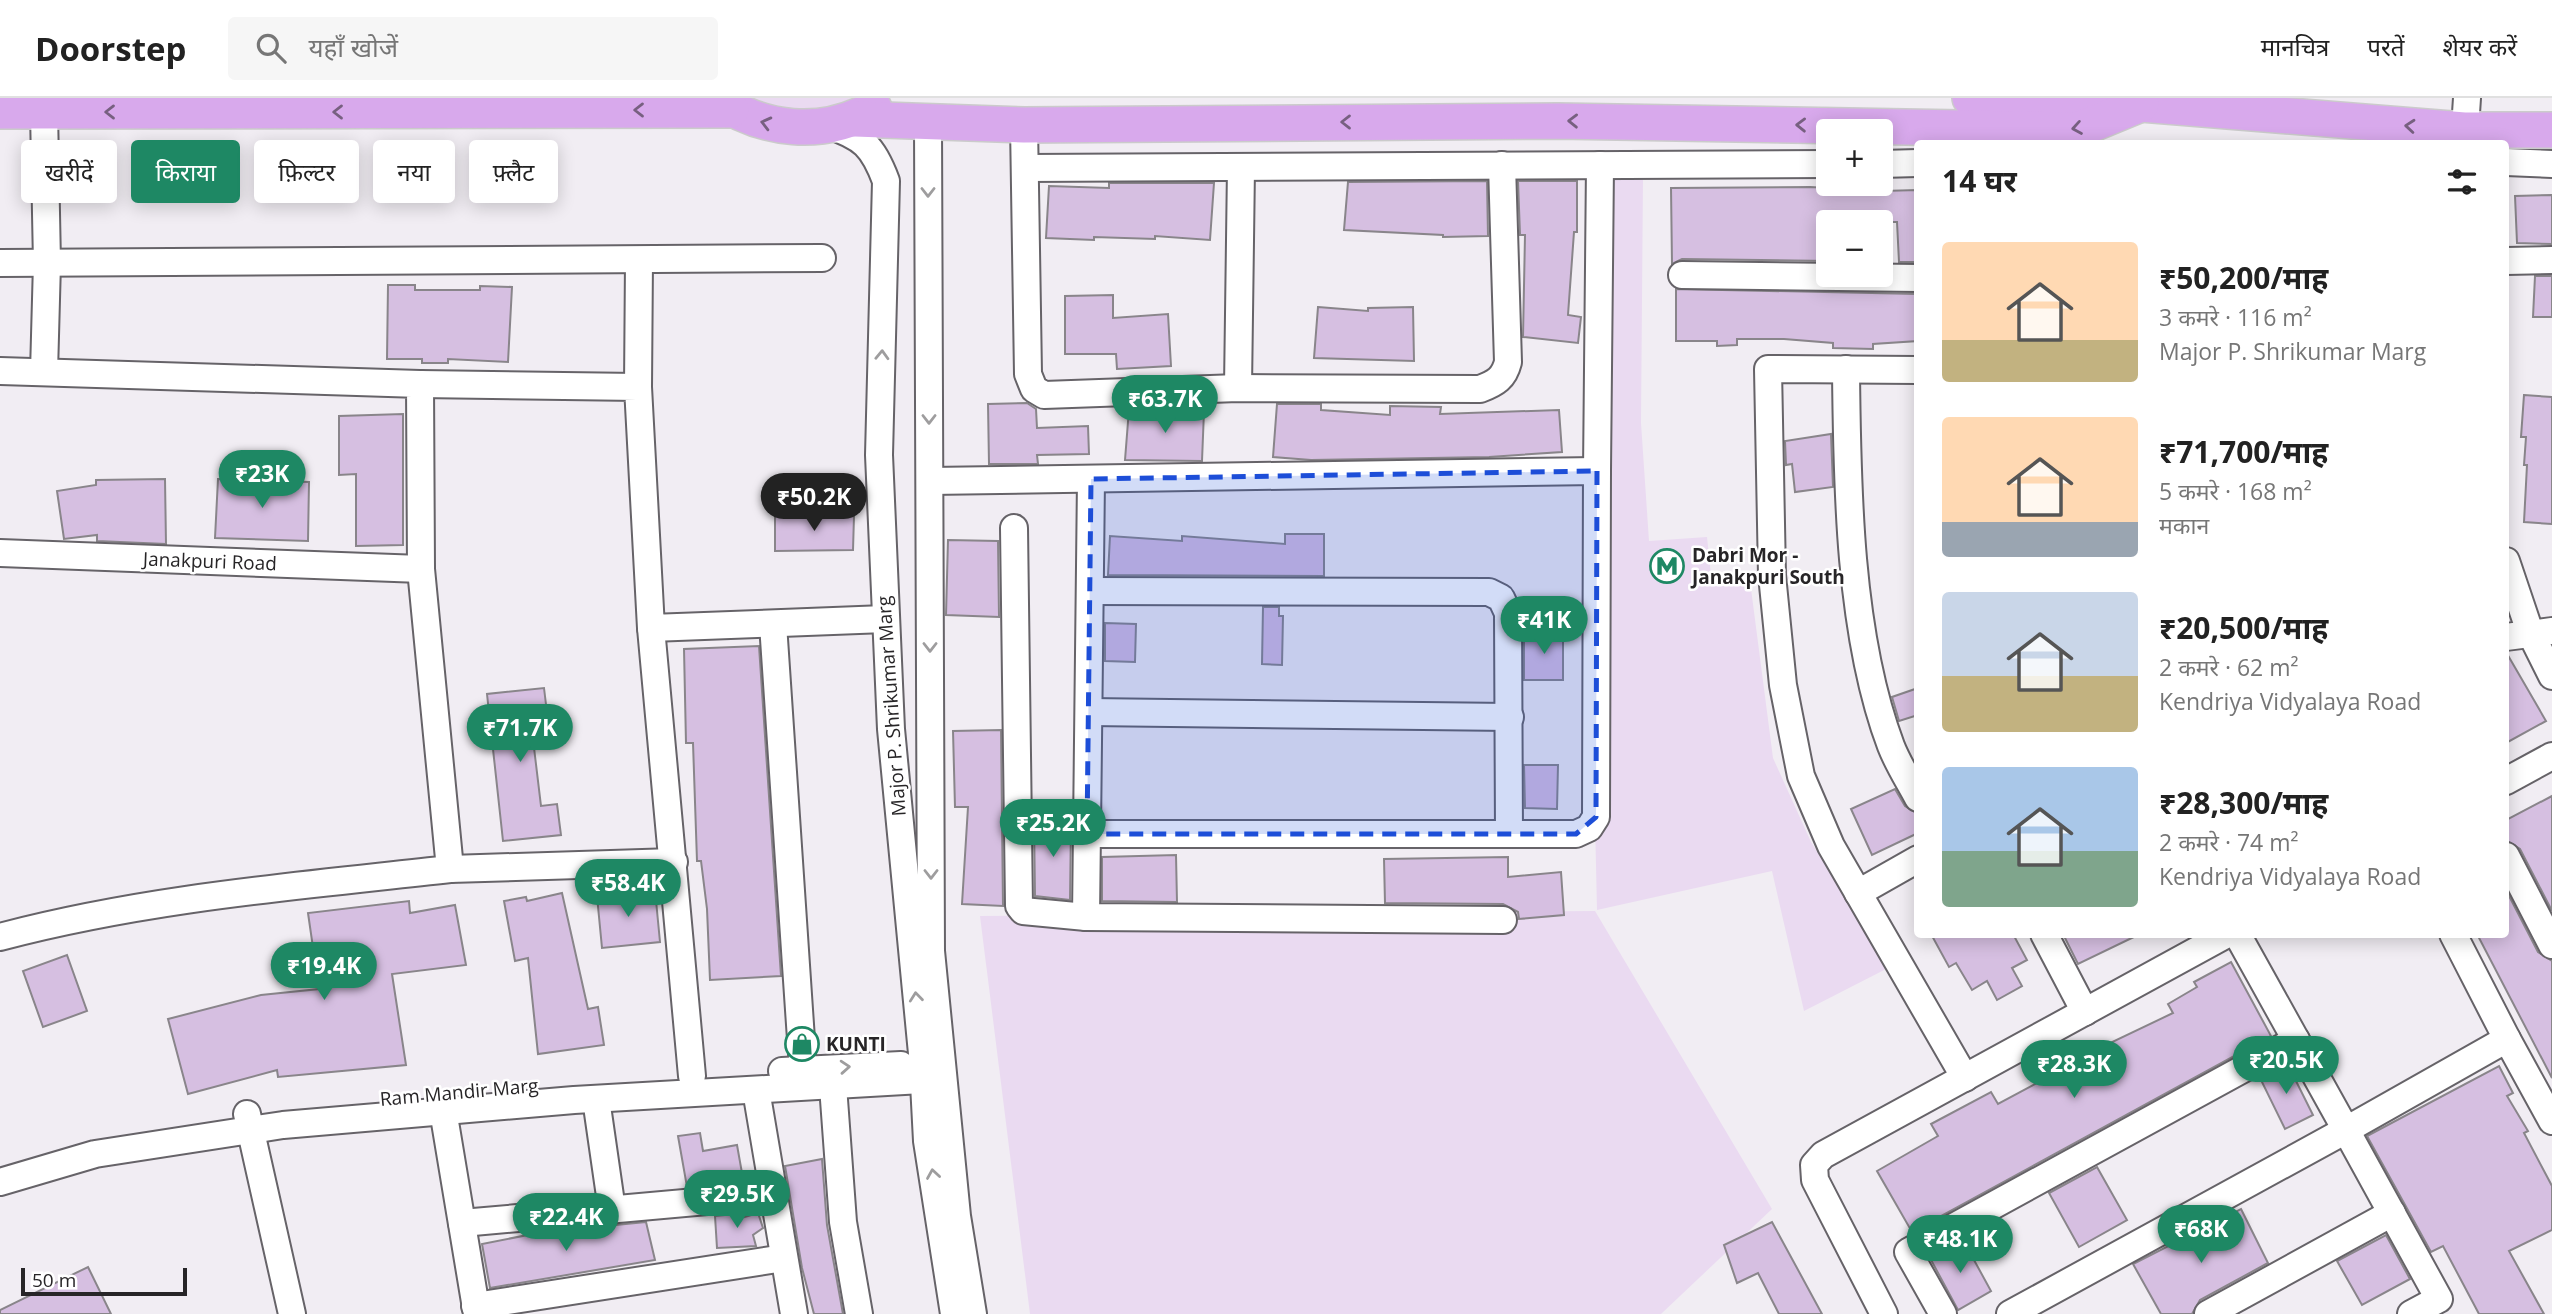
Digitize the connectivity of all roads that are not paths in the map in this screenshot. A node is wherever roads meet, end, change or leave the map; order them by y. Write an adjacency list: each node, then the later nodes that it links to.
1 (888, 98): 9 (main road)
2 (1970, 98): 4 (main road)
3 (723, 104): 5 (main road, one-way to 5); 9 (main road, one-way to 3)
4 (2141, 104): 7 (main road, one-way to 7); 11 (main road, one-way to 4)
5 (390, 105): 8 (main road, one-way to 8)
6 (0, 111): 8 (main road)
7 (1204, 111): 12 (main road)
8 (44, 112): 28 (street)
9 (842, 122): 10 (main road); 46 (street, Major P. Shrikumar Marg, one-way to 9)
10 (928, 124): 12 (main road); 40 (street, Major P. Shrikumar Marg, one-way to 40)
11 (2465, 124): 13 (main road)
12 (1024, 125): 22 (street)
13 (2552, 130)
14 (2509, 162): 18 (street)
15 (1893, 163): 16 (street)
16 (1914, 163)
17 (1816, 164): 20 (street)
18 (2552, 164)
19 (1503, 165): 20 (street); 21 (street); 37 (street)
20 (1600, 165): 38 (street)
21 (1241, 166): 22 (street); 37 (street)
22 (1025, 167): 37 (street)
23 (822, 258): 24 (street)
24 (639, 260): 28 (street); 36 (street)
25 (2552, 260): 26 (street)
26 (2509, 261)
27 (0, 263): 28 (street)
28 (47, 263): 34 (street)
29 (1682, 275): 30 (street)
30 (1914, 278)
31 (1846, 369): 32 (street); 55 (street); 62 (street)
32 (1914, 370)
33 (0, 371): 34 (street)
34 (44, 372): 35 (street)
35 (420, 384): 36 (street); 43 (street)
36 (638, 387): 48 (street)
37 (1238, 388)
38 (1597, 471): 39 (street); 57 (street)
39 (1091, 479): 40 (street); 45 (street)
40 (930, 481): 75 (street, Major P. Shrikumar Marg, one-way to 75)
41 (1014, 527): 63 (street)
42 (0, 553): 43 (street, Janakpuri Road)
43 (421, 569): 61 (street)
44 (2509, 570): 49 (street)
45 (1090, 591): 51 (street); 52 (street)
46 (885, 619): 47 (street); 75 (street, Major P. Shrikumar Marg, one-way to 46)
47 (774, 624): 48 (street); 74 (street)
48 (651, 628): 59 (street)
49 (2529, 633): 50 (street)
50 (2552, 676)
51 (1089, 712): 52 (street); 56 (street)
52 (1510, 717): 57 (street)
53 (2552, 756): 54 (street)
54 (2509, 779)
55 (1914, 790)
56 (1087, 834): 57 (street); 63 (street)
57 (1508, 834)
58 (1914, 861): 62 (street)
59 (674, 862): 61 (street); 76 (street)
60 (2509, 862): 70 (street)
61 (450, 869): 65 (street)
62 (1858, 893): 77 (street)
63 (1086, 917): 64 (street)
64 (1503, 920)
65 (0, 937)
66 (2046, 938): 71 (street)
67 (2220, 938): 71 (street)
68 (2239, 938): 73 (street)
69 (2454, 938): 72 (street)
70 (2552, 945)
71 (2085, 1012): 77 (street)
72 (2507, 1039): 82 (street); 84 (street)
73 (2296, 1040): 84 (street); 100 (street)
74 (803, 1069): 75 (street, Ram Mandir Marg, one-way to 75); 76 (street, Ram Mandir Marg)
75 (933, 1071): 78 (street, Ram Mandir Marg); 97 (street, Major P. Shrikumar Marg, one-way to 75); 98 (street, Major P. Shrikumar Marg)
76 (692, 1076): 83 (street, Ram Mandir Marg)
77 (1965, 1078): 99 (street)
78 (833, 1086): 79 (street, Ram Mandir Marg); 96 (street)
79 (756, 1090): 80 (street, Ram Mandir Marg); 87 (street)
80 (596, 1099): 81 (street, Ram Mandir Marg); 88 (street)
81 (443, 1110): 83 (street, Ram Mandir Marg); 90 (street)
82 (2552, 1121)
83 (249, 1122): 85 (street, Ram Mandir Marg); 86 (street, Ram Mandir Marg); 94 (street)
84 (2346, 1130): 89 (street); 101 (street)
85 (0, 1164)
86 (0, 1182)
87 (774, 1195): 88 (street); 91 (street)
88 (612, 1210): 90 (street)
89 (2392, 1213): 92 (street); 102 (street)
90 (462, 1223): 93 (street)
91 (784, 1258): 93 (street); 95 (street)
92 (2444, 1307): 103 (street)
93 (476, 1310)
94 (292, 1314)
95 (794, 1314)
96 (859, 1314)
97 (954, 1314)
98 (973, 1314)
99 (1884, 1314)
100 (1943, 1314)
101 (2010, 1314)
102 (2208, 1314)
103 (2411, 1314)

